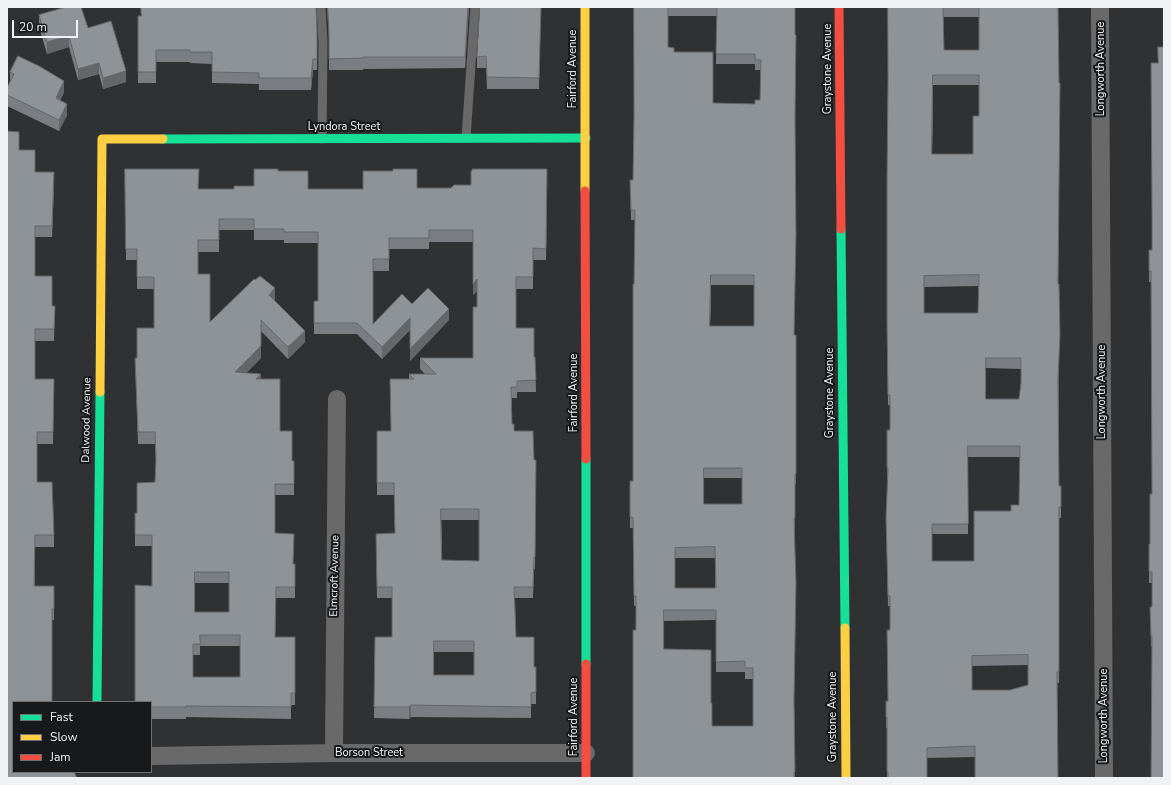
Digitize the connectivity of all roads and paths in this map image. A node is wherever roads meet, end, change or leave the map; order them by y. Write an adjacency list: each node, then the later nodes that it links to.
1 (321, 7): 9 (lane)
2 (475, 7): 6 (lane)
3 (585, 7): 7 (street, Fairford Avenue)
4 (839, 7): 16 (street, Graystone Avenue)
5 (1100, 7): 17 (street, Longworth Avenue)
6 (466, 138): 7 (street, Lyndora Street); 9 (street, Lyndora Street)
7 (586, 138): 13 (street, Fairford Avenue)
8 (102, 139): 9 (street, Lyndora Street); 11 (street, Dalwood Avenue)
9 (322, 139)
10 (337, 399): 12 (street, Elmcroft Avenue)
11 (97, 701)
12 (334, 753): 13 (street, Borson Street); 14 (street, Borson Street)
13 (586, 753): 15 (street, Fairford Avenue)
14 (152, 756)
15 (586, 778)
16 (846, 778)
17 (1104, 778)

